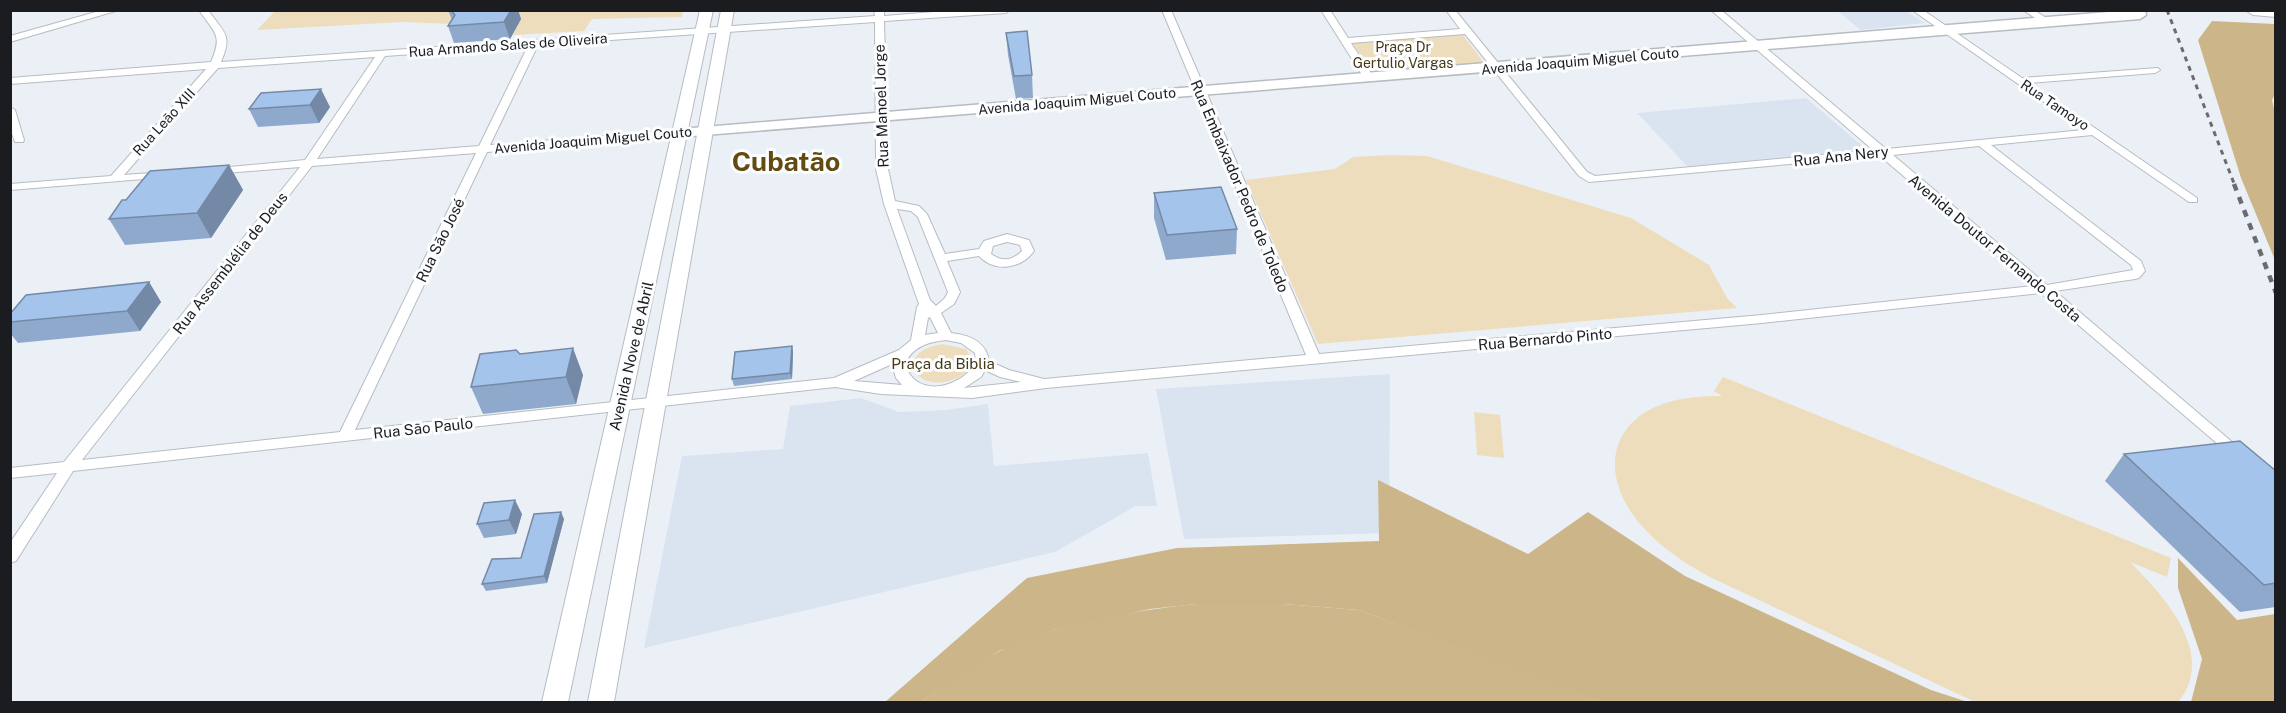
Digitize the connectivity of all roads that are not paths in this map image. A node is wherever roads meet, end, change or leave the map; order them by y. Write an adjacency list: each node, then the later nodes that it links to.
1 (115, 10): 21 (street)
2 (203, 10): 26 (street)
3 (707, 10): 18 (main road, Avenida Nove de Abril)
4 (728, 10): 17 (main road, Avenida Nove de Abril)
5 (1005, 10): 15 (street, Rua Armando Sales de Oliveira)
6 (1166, 10): 32 (street, Rua Embaixador Pedro de Toledo)
7 (1325, 10): 22 (street)
8 (1449, 10): 19 (street)
9 (1715, 10): 24 (street, Avenida Doutor Fernando Costa)
10 (1916, 10): 20 (street, Rua Tamoyo)
11 (2028, 10): 16 (street)
12 (2253, 10): 14 (highway)
13 (2137, 12): 16 (street, Avenida Joaquim Miguel Couto)
14 (2276, 12)
15 (879, 15): 17 (street, Rua Armando Sales de Oliveira); 34 (street, Rua Manoel Jorge)
16 (2047, 22): 20 (street, Avenida Joaquim Miguel Couto)
17 (724, 30): 18 (street, Rua Armando Sales de Oliveira); 35 (main road, Avenida Nove de Abril)
18 (702, 31): 23 (street, Rua Armando Sales de Oliveira); 37 (main road, Avenida Nove de Abril)
19 (1467, 31): 22 (street); 27 (street)
20 (1946, 31): 24 (street, Avenida Joaquim Miguel Couto); 31 (street, Rua Tamoyo)
21 (10, 39)
22 (1344, 41): 29 (street)
23 (534, 43): 25 (street, Rua Armando Sales de Oliveira); 40 (street, Rua São José)
24 (1756, 46): 27 (street, Avenida Joaquim Miguel Couto); 41 (street, Avenida Doutor Fernando Costa)
25 (382, 53): 26 (street, Rua Armando Sales de Oliveira); 42 (street, Rua Assemblélia de Deus)
26 (215, 65): 30 (street, Rua Armando Sales de Oliveira); 45 (street, Rua Leão XIII)
27 (1495, 68): 29 (street, Avenida Joaquim Miguel Couto); 41 (street, Rua Ana Nery)
28 (2155, 70): 31 (street)
29 (1369, 78): 32 (street, Avenida Joaquim Miguel Couto)
30 (10, 81)
31 (2020, 81): 36 (street, Rua Tamoyo)
32 (1200, 91): 34 (street, Avenida Joaquim Miguel Couto); 56 (street, Rua Embaixador Pedro de Toledo)
33 (10, 110): 38 (street)
34 (881, 117): 35 (street, Avenida Joaquim Miguel Couto); 48 (street, Rua Manoel Jorge)
35 (705, 131): 37 (street, Avenida Joaquim Miguel Couto); 61 (main road, Avenida Nove de Abril)
36 (2095, 132): 39 (street, Rua Ana Nery); 47 (street, Rua Tamoyo)
37 (680, 133): 40 (street, Avenida Joaquim Miguel Couto); 62 (main road, Avenida Nove de Abril)
38 (19, 141)
39 (1981, 143): 41 (street, Rua Ana Nery); 51 (street, Rua Bernardo Pinto)
40 (484, 149): 42 (street, Avenida Joaquim Miguel Couto); 63 (street, Rua São José)
41 (1882, 152): 51 (street, Avenida Doutor Fernando Costa)
42 (309, 163): 43 (street, Avenida Joaquim Miguel Couto); 65 (street, Rua Assemblélia de Deus)
43 (206, 171)
44 (171, 174): 45 (street)
45 (114, 179): 46 (street)
46 (10, 187)
47 (2193, 200)
48 (890, 204): 50 (street); 52 (street, Rua Manoel Jorge)
49 (984, 252): 50 (street)
50 (942, 258): 52 (street)
51 (2044, 289): 56 (street, Rua Bernardo Pinto); 64 (street, Avenida Doutor Fernando Costa)
52 (926, 310): 53 (street, Rua Manoel Jorge); 54 (street, Rua Manoel Jorge)
53 (946, 336): 54 (street); 57 (street)
54 (917, 342): 55 (street)
55 (903, 353): 58 (street, Rua São Paulo); 60 (street)
56 (1315, 360): 59 (street, Rua Bernardo Pinto)
57 (983, 363): 59 (street, Rua Bernardo Pinto); 60 (street)
58 (836, 382): 60 (street, Rua São Paulo); 61 (street, Rua São Paulo)
59 (1046, 383): 60 (street, Rua Bernardo Pinto)
60 (931, 390)
61 (655, 402): 62 (street, Rua São Paulo); 69 (main road, Avenida Nove de Abril)
62 (620, 406): 63 (street, Rua São Paulo); 68 (main road, Avenida Nove de Abril)
63 (345, 436): 65 (street, Rua São Paulo)
64 (2249, 462)
65 (69, 466): 66 (street, Rua São Paulo); 67 (street, Rua Assemblélia de Deus)
66 (10, 473)
67 (10, 558)
68 (555, 702)
69 (601, 702)

